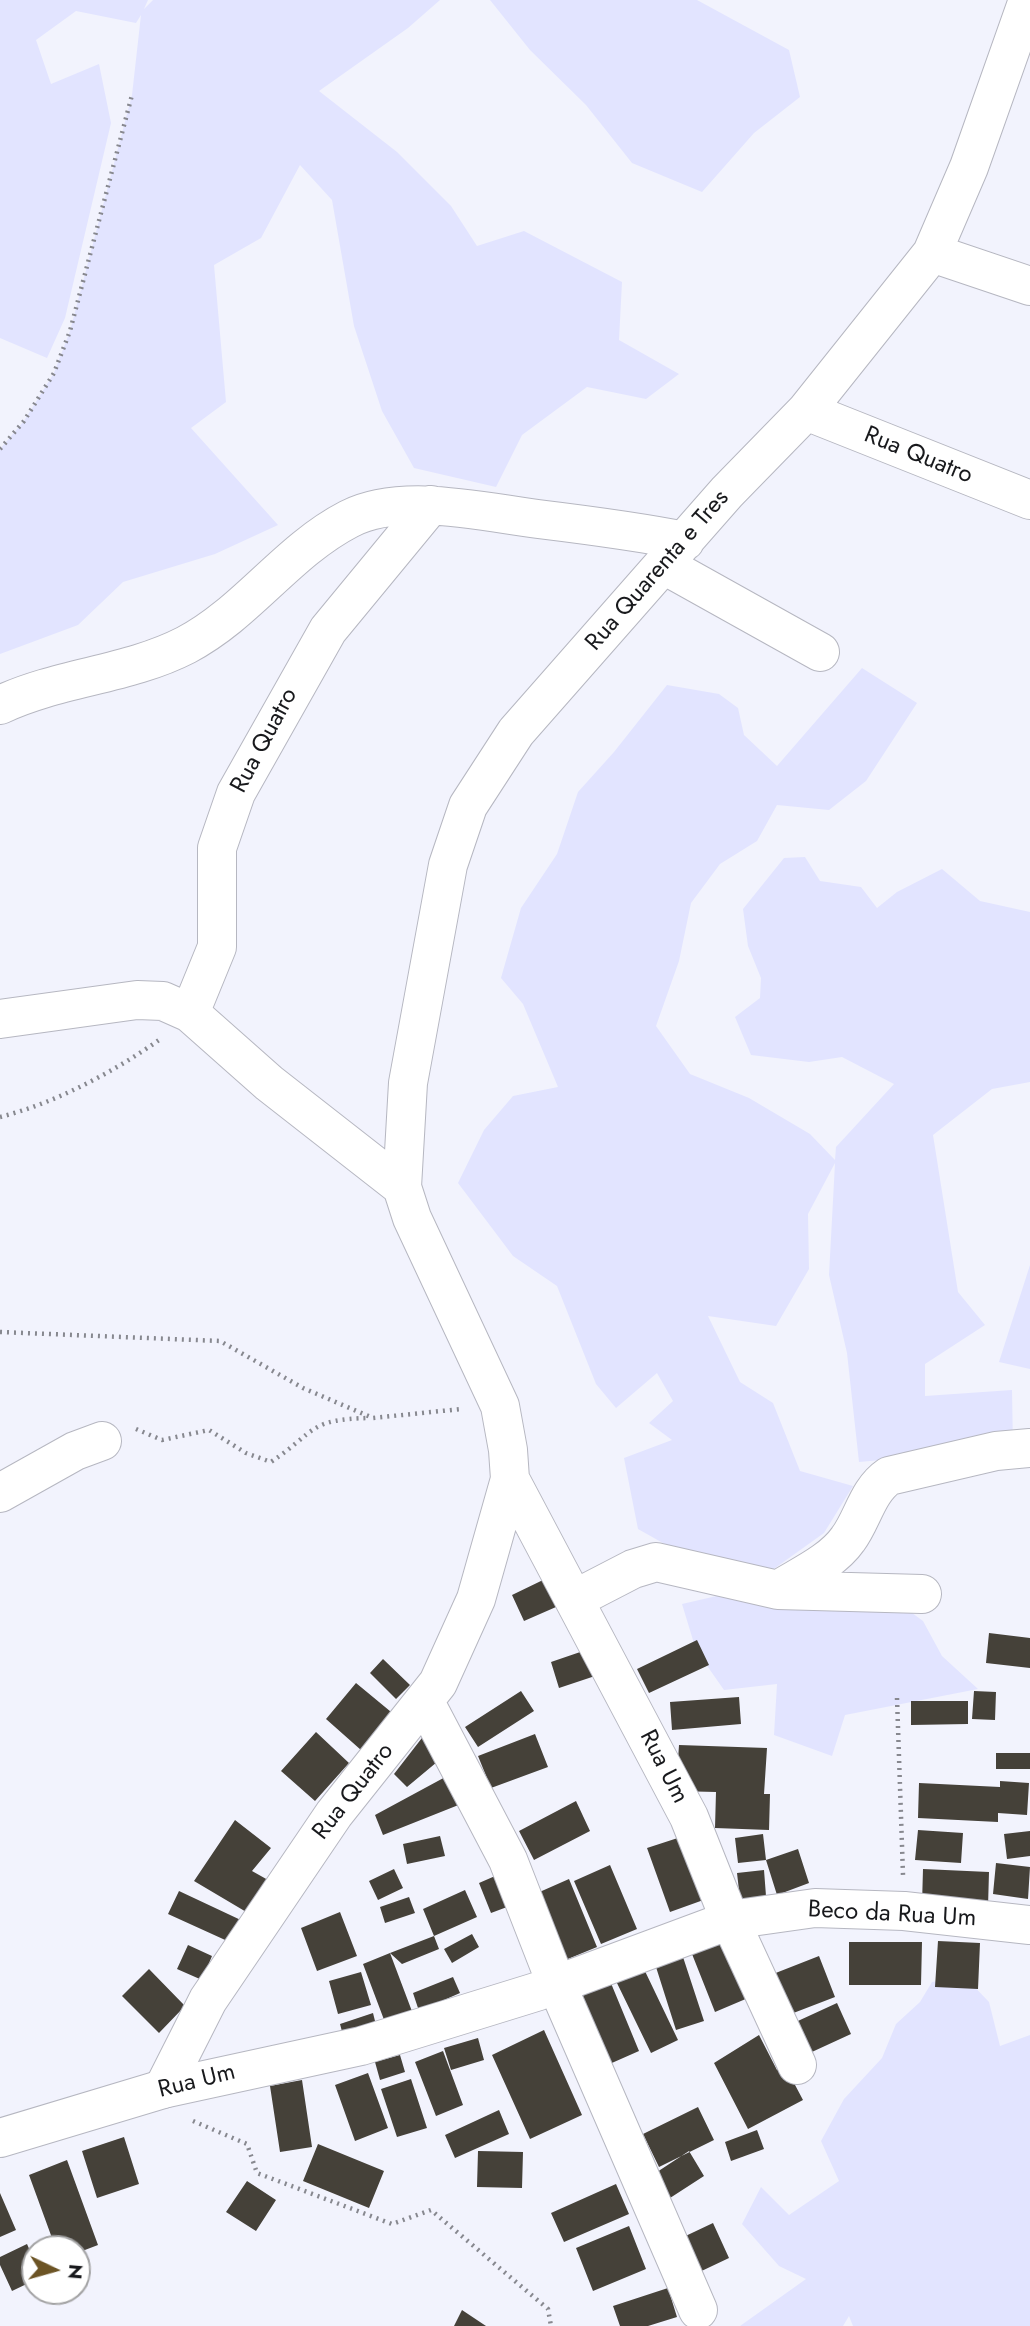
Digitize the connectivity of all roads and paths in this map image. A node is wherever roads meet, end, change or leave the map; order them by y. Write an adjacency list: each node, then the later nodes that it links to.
1 (1028, 0): 2 (street, Rua Quarenta e Tres)
2 (1018, 65): 4 (street, Rua Quarenta e Tres)
3 (132, 95): 7 (path)
4 (932, 253): 5 (street); 6 (street, Rua Quarenta e Tres)
5 (1030, 286)
6 (806, 411): 8 (street, Rua Quatro); 10 (street, Rua Quarenta e Tres)
7 (0, 449)
8 (1030, 500)
9 (431, 506): 10 (street); 12 (street); 13 (street, Rua Quatro)
10 (674, 553): 11 (street); 16 (street, Rua Quarenta e Tres)
11 (820, 652)
12 (0, 705)
13 (190, 1013): 14 (street); 15 (path); 16 (street)
14 (0, 1019)
15 (0, 1117)
16 (401, 1187): 18 (street)
17 (0, 1332): 19 (path)
18 (500, 1406): 19 (path); 22 (street)
19 (373, 1418): 20 (path)
20 (102, 1441): 23 (street)
21 (1030, 1448): 24 (street)
22 (510, 1479): 26 (street, Rua Um); 28 (street, Rua Quatro)
23 (0, 1493)
24 (778, 1590): 25 (street); 26 (street)
25 (922, 1594)
26 (575, 1598): 30 (street, Rua Um)
27 (897, 1698): 29 (path)
28 (425, 1702): 32 (street); 34 (street, Rua Quatro)
29 (904, 1911): 30 (street, Beco da Rua Um); 31 (street, Beco da Rua Um)
30 (730, 1920): 32 (street, Beco da Rua Um); 33 (street, Rua Um)
31 (1030, 1925)
32 (556, 1983): 34 (street, Rua Um); 36 (street)
33 (797, 2065)
34 (150, 2093): 35 (street, Rua Um); 37 (path)
35 (0, 2138)
36 (698, 2310)
37 (551, 2326)

